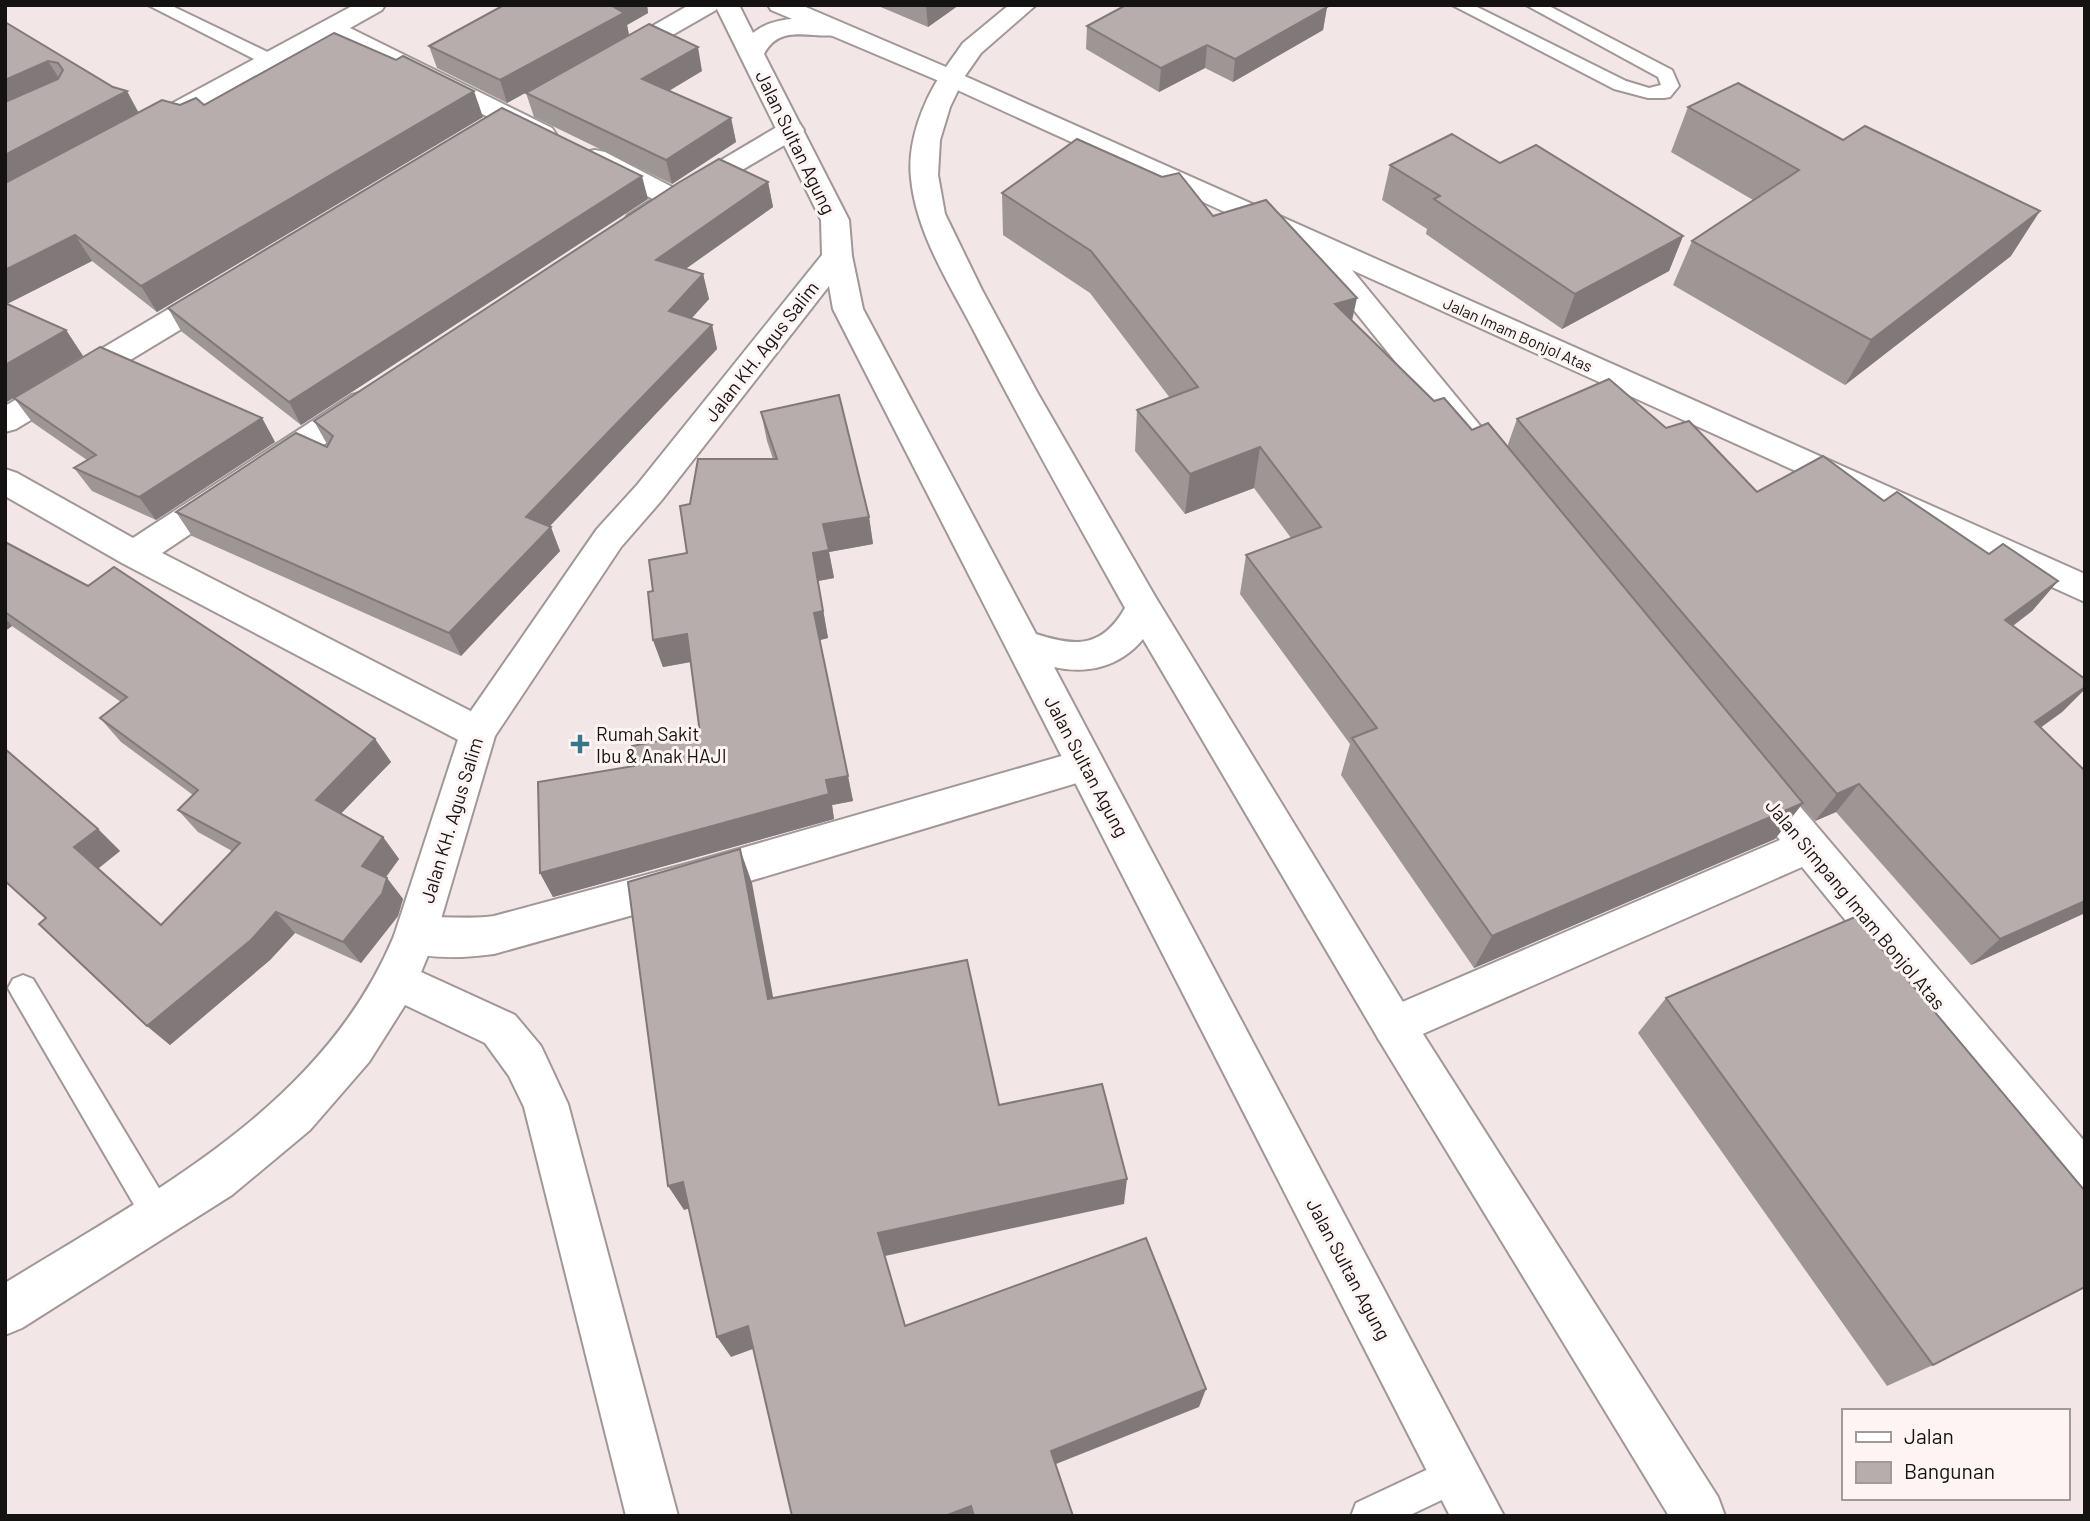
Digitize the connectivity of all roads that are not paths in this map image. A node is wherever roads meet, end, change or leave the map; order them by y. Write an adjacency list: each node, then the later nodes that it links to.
1 (156, 5): 12 (lane)
2 (373, 5): 9 (street)
3 (708, 5): 13 (street)
4 (727, 5): 11 (street, Jalan Sultan Agung)
5 (780, 5): 10 (street, Jalan Imam Bonjol Atas)
6 (1024, 5): 14 (street)
7 (1460, 5): 8 (lane)
8 (1534, 5)
9 (331, 28): 12 (street); 17 (street)
10 (834, 29): 11 (street); 14 (street, Jalan Imam Bonjol Atas)
11 (752, 54): 15 (street, Jalan Sultan Agung)
12 (272, 61): 16 (street)
13 (602, 64)
14 (951, 78): 19 (street, Jalan Imam Bonjol Atas); 28 (street)
15 (791, 130): 17 (street); 20 (street, Jalan Sultan Agung)
16 (126, 139)
17 (672, 199): 18 (street)
18 (615, 237)
19 (1310, 238): 24 (street); 27 (street, Jalan Imam Bonjol Atas)
20 (837, 256): 29 (street, Jalan Sultan Agung); 30 (street, Jalan KH. Agus Salim)
21 (245, 276): 23 (street)
22 (386, 388): 26 (street)
23 (5, 421)
24 (1494, 462)
25 (5, 481): 26 (street)
26 (134, 554): 30 (street)
27 (2085, 589)
28 (1143, 608): 29 (street); 37 (street)
29 (1024, 644): 32 (street, Jalan Sultan Agung)
30 (477, 732): 34 (street, Jalan KH. Agus Salim)
31 (1730, 750): 33 (street, Jalan Simpang Imam Bonjol Atas)
32 (1086, 765): 34 (street); 41 (street, Jalan Sultan Agung)
33 (1808, 846): 37 (street); 38 (street, Jalan Simpang Imam Bonjol Atas)
34 (415, 936): 35 (street, Jalan KH. Agus Salim)
35 (397, 980): 39 (street, Jalan KH. Agus Salim); 42 (street)
36 (23, 988): 39 (lane)
37 (1394, 1026): 45 (street)
38 (2085, 1178)
39 (159, 1216): 40 (street, Jalan KH. Agus Salim)
40 (5, 1311)
41 (1456, 1474): 43 (lane); 44 (street, Jalan Sultan Agung)
42 (652, 1516)
43 (1369, 1516)
44 (1478, 1516)
45 (1699, 1516)

